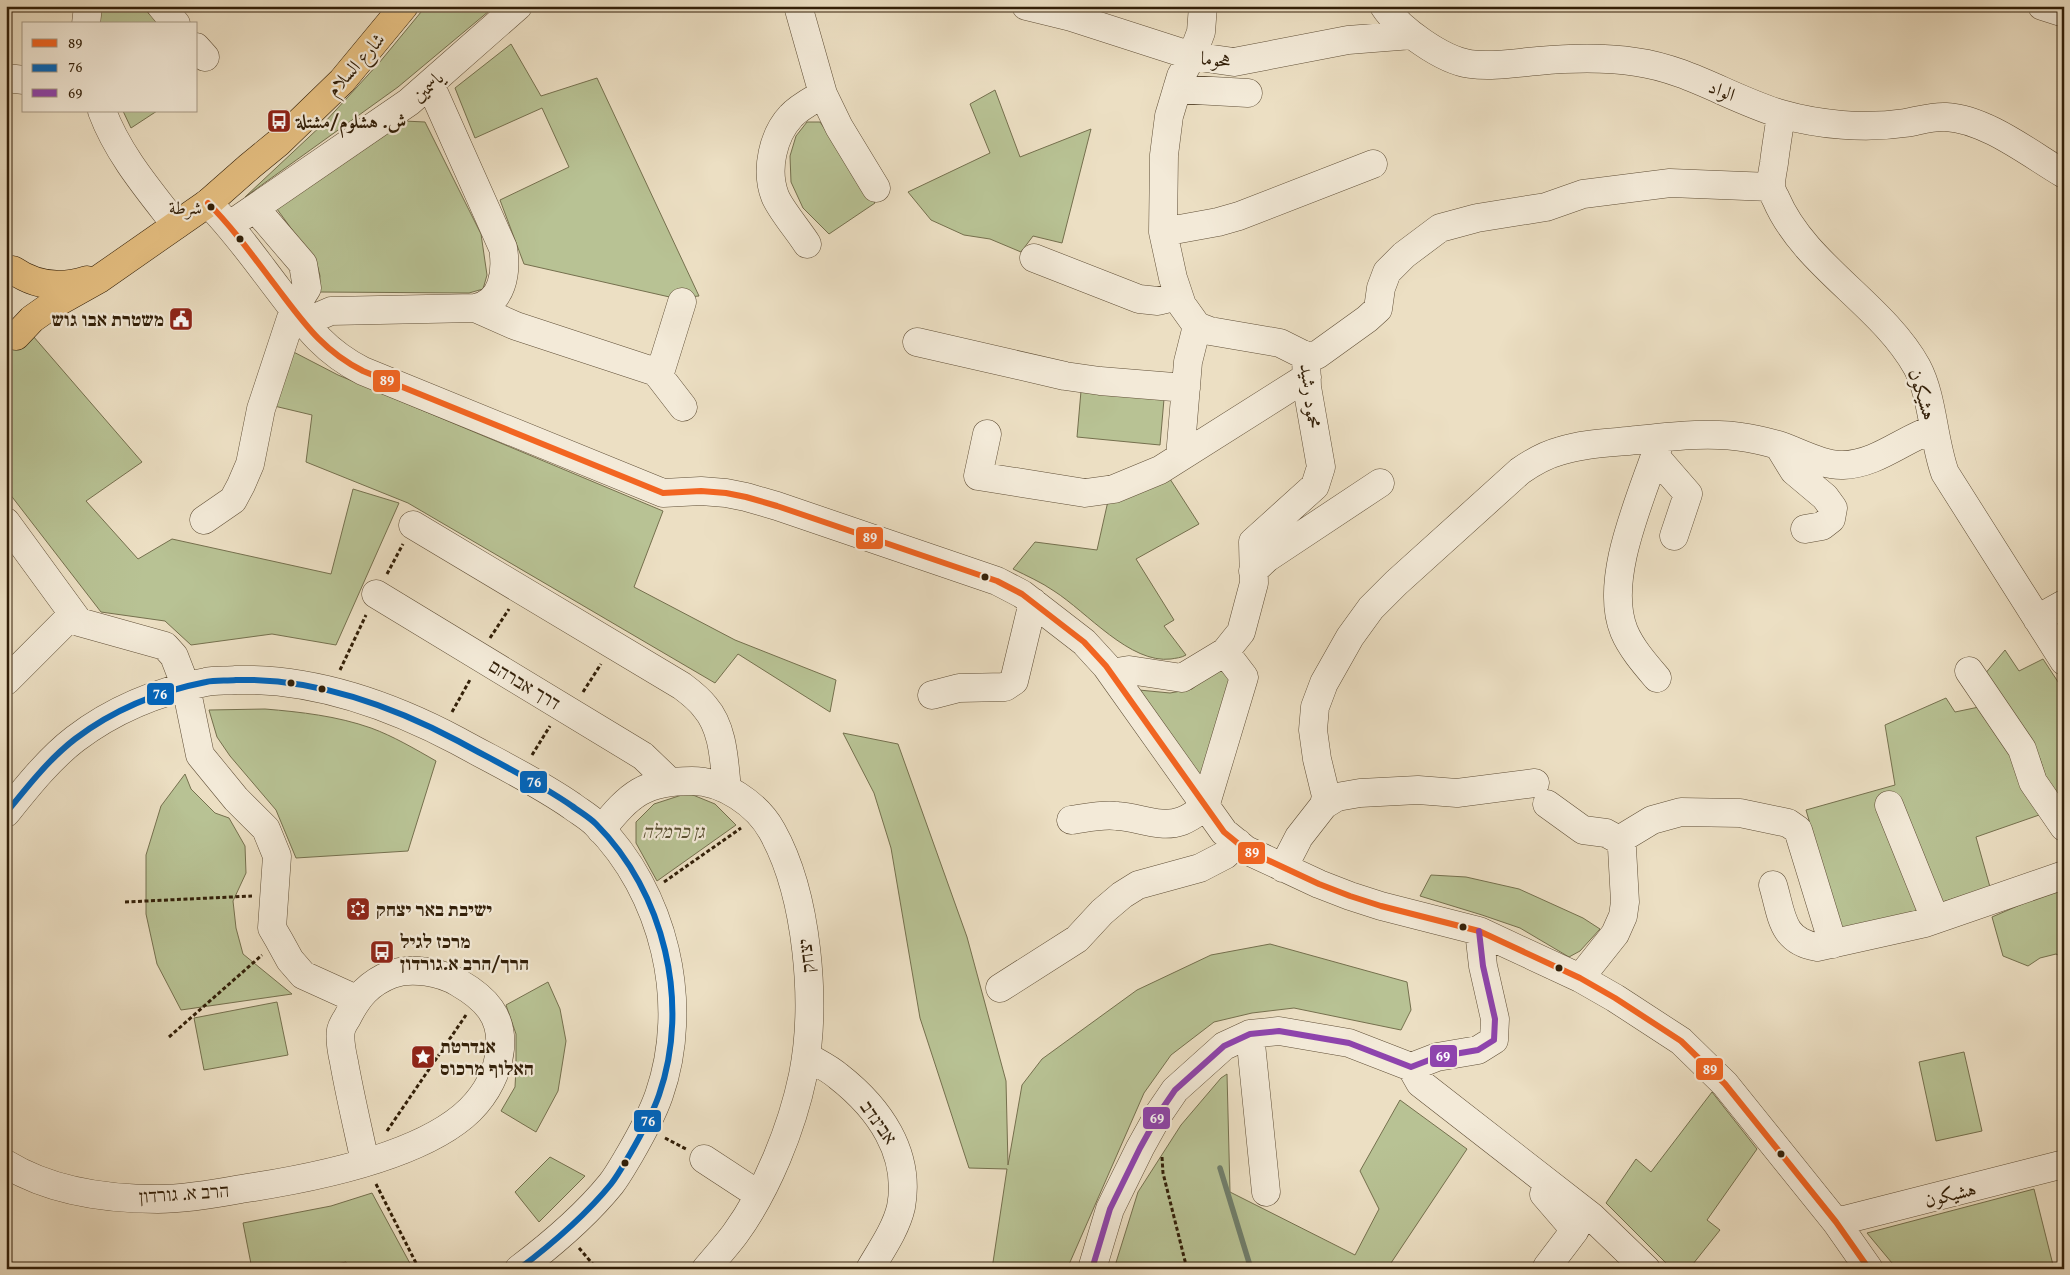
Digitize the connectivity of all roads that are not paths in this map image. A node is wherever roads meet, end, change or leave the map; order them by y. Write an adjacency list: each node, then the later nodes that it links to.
1 (88, 6): 11 (street)
2 (161, 6): 12 (street)
3 (404, 6): 27 (main road, شارع السلام)
4 (518, 6): 17 (street, ياسمين)
5 (798, 6): 20 (street)
6 (1026, 6): 14 (street, هحوما)
7 (1203, 6): 14 (street)
8 (1384, 6): 13 (street, الواد)
9 (2042, 6): 10 (street)
10 (2064, 13)
11 (86, 22)
12 (174, 22)
13 (1412, 34): 14 (street, هحوما); 22 (street, الواد)
14 (1192, 56): 18 (street)
15 (6, 78): 16 (street)
16 (22, 80)
17 (430, 84): 28 (street, ياسمين); 38 (street)
18 (1177, 89): 19 (street); 31 (street)
19 (1248, 93)
20 (823, 94): 26 (street); 32 (street)
21 (102, 112): 29 (street)
22 (1781, 114): 24 (street, الواد); 25 (street)
23 (1373, 164): 31 (street)
24 (2064, 174)
25 (1770, 187): 43 (street); 47 (street, هشيكون)
26 (876, 188)
27 (208, 203): 29 (main road, شارع السلام); 30 (street)
28 (255, 208): 30 (street, ياسمين); 39 (street)
29 (176, 224): 35 (main road, شارع السلام)
30 (230, 225): 39 (street)
31 (1163, 232): 36 (street)
32 (807, 244)
33 (1034, 258): 36 (street)
34 (10, 266): 35 (main road, شارع السلام); 41 (main road)
35 (116, 267): 41 (main road, شارع السلام)
36 (1179, 296): 40 (street)
37 (682, 302): 44 (street)
38 (474, 308): 39 (street); 44 (street)
39 (298, 316): 53 (street); 60 (street)
40 (1197, 326): 43 (street, محمود رشيد); 45 (street)
41 (11, 342)
42 (917, 342): 45 (street)
43 (1306, 366): 51 (street); 58 (street, محمود رشيد)
44 (660, 376): 46 (street)
45 (1186, 388): 51 (street)
46 (683, 407)
47 (1934, 428): 49 (street); 63 (street, هشيكون)
48 (987, 434): 51 (street)
49 (1778, 445): 50 (street); 56 (street)
50 (1658, 447): 57 (street); 68 (street); 74 (street)
51 (1180, 457)
52 (1380, 483): 58 (street)
53 (204, 520)
54 (6, 522): 62 (street)
55 (414, 525): 73 (street)
56 (1805, 529)
57 (1674, 536)
58 (1253, 571): 64 (street, محمود رشيد)
59 (376, 594): 72 (street, דרך אברהם)
60 (1033, 602): 67 (street); 71 (street)
61 (2064, 604): 63 (street)
62 (72, 615): 69 (street); 70 (street)
63 (2037, 618): 65 (street, هشيكون)
64 (1225, 652): 67 (street); 76 (street)
65 (2064, 661)
66 (1969, 671): 79 (street)
67 (1111, 673): 76 (street)
68 (1657, 678)
69 (6, 681)
70 (186, 687): 77 (street); 80 (street); 91 (street)
71 (932, 695)
72 (669, 781): 73 (street, יצחק); 80 (street, יצחק)
73 (727, 789): 93 (street, יצחק)
74 (1324, 805): 81 (street); 83 (street)
75 (1889, 805): 86 (street)
76 (1205, 807): 78 (street); 82 (street)
77 (6, 813)
78 (1071, 820)
79 (2064, 827)
80 (601, 830): 104 (street)
81 (1619, 840): 88 (street); 89 (street)
82 (1238, 843): 83 (street); 90 (street)
83 (1283, 868): 87 (street)
84 (2064, 875): 86 (street)
85 (1773, 885): 88 (street)
86 (1935, 919): 88 (street)
87 (1479, 931): 89 (street); 94 (street)
88 (1833, 944)
89 (1580, 978): 102 (street)
90 (1000, 988)
91 (356, 999): 96 (street); 96 (street, הרב א. גורדון)
92 (1250, 1034): 94 (street); 100 (street); 107 (street)
93 (806, 1056): 101 (street, יצחק); 106 (street, אבינדב)
94 (1411, 1067): 99 (street)
95 (704, 1159): 101 (street)
96 (366, 1162): 97 (street, הרב א. גורדון)
97 (6, 1164)
98 (2064, 1164): 102 (street, هشيكون)
99 (1549, 1183): 103 (street); 108 (street)
100 (1266, 1192)
101 (759, 1195): 105 (street, יצחק)
102 (1836, 1222): 109 (street)
103 (1547, 1267)
104 (519, 1269)
105 (706, 1269)
106 (870, 1269)
107 (1092, 1269)
108 (1646, 1269)
109 (1868, 1269)

